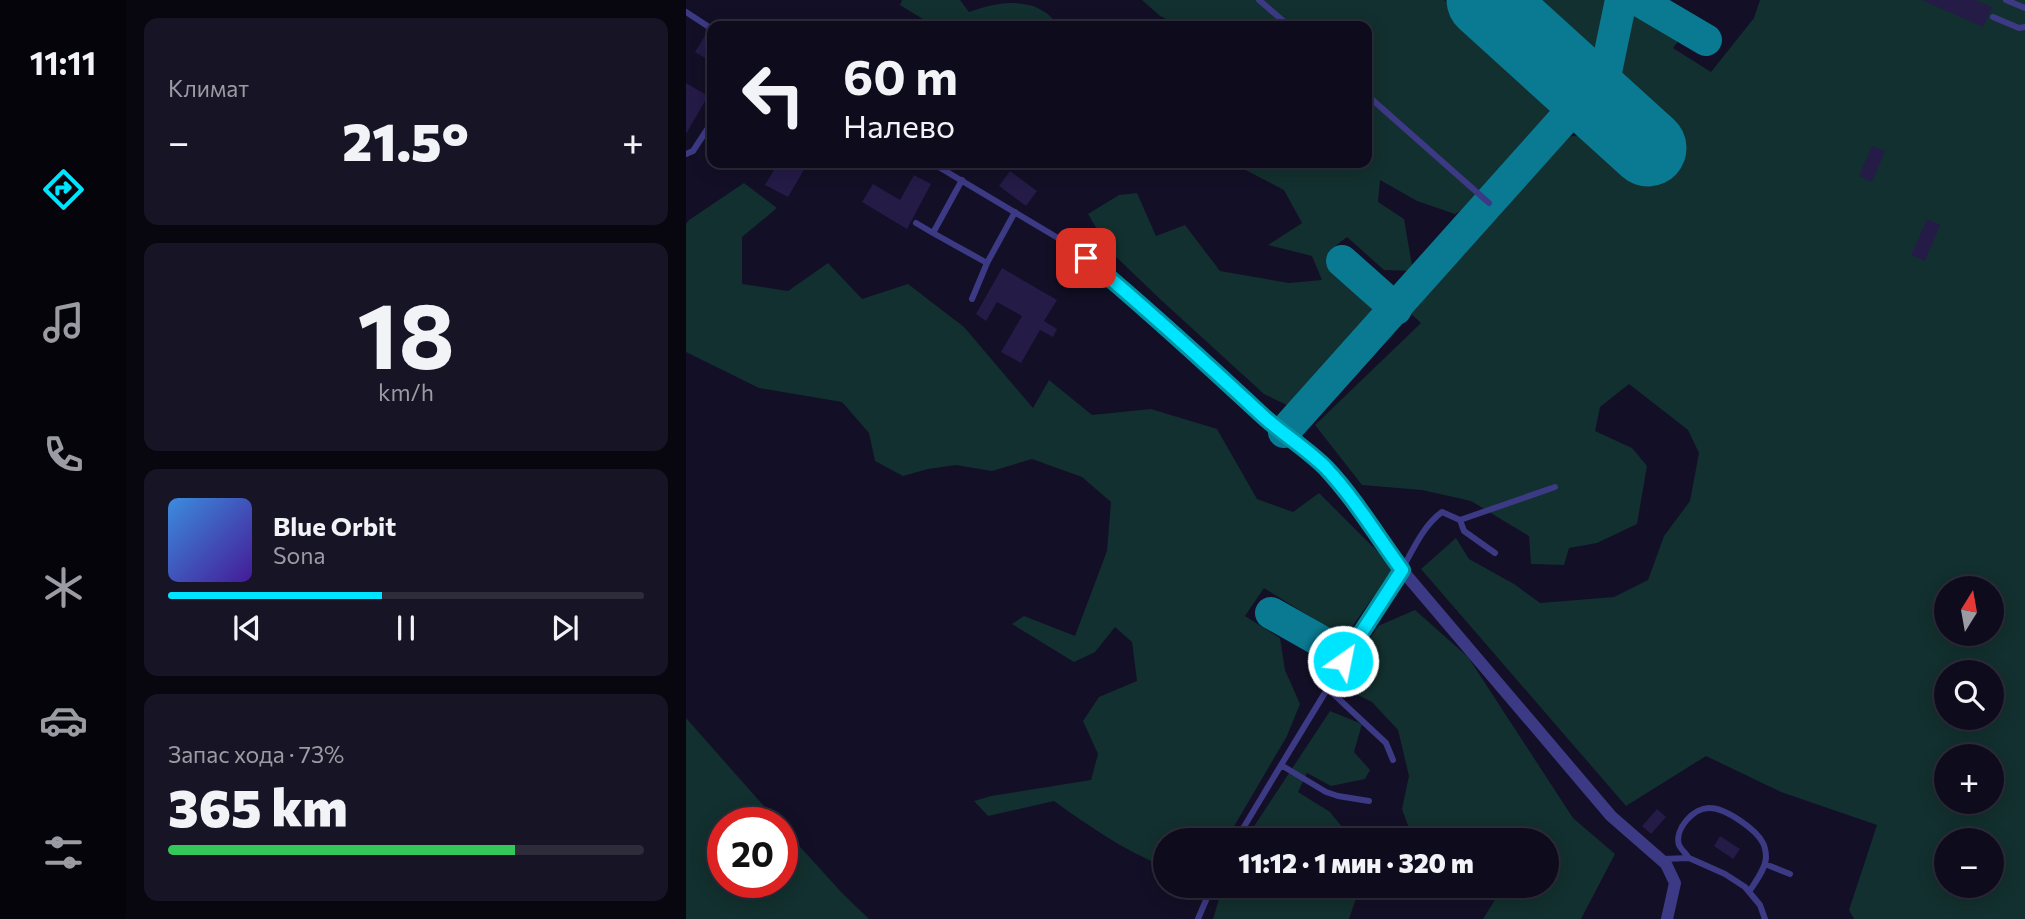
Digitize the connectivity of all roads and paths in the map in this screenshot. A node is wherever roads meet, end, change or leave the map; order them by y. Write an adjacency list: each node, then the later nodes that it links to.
1 (1259, 0): 6 (lane)
2 (2006, 0): 3 (lane)
3 (2025, 8)
4 (686, 12): 7 (lane)
5 (1993, 18): 8 (lane)
6 (1283, 21)
7 (707, 26)
8 (2025, 27)
9 (1372, 99): 14 (lane)
10 (707, 130): 11 (lane)
11 (686, 154)
12 (941, 168): 13 (lane)
13 (962, 180): 15 (lane); 17 (lane)
14 (1489, 203)
15 (1015, 212): 18 (lane); 23 (lane)
16 (916, 223): 17 (lane)
17 (933, 233): 18 (lane)
18 (986, 263): 19 (lane)
19 (972, 299)
20 (1555, 487): 21 (lane)
21 (1461, 520): 22 (lane); 23 (lane)
22 (1495, 553)
23 (1402, 570): 24 (lane); 30 (street)
24 (1327, 688): 25 (lane); 26 (lane)
25 (1393, 760)
26 (1281, 765): 27 (lane); 28 (lane)
27 (1369, 801)
28 (1243, 828)
29 (1689, 858): 30 (lane); 31 (lane); 33 (lane)
30 (1661, 859): 36 (street)
31 (1765, 864): 32 (lane); 33 (lane)
32 (1790, 874)
33 (1749, 892): 37 (lane)
34 (1207, 898): 35 (lane)
35 (1198, 919)
36 (1667, 919)
37 (1765, 919)

